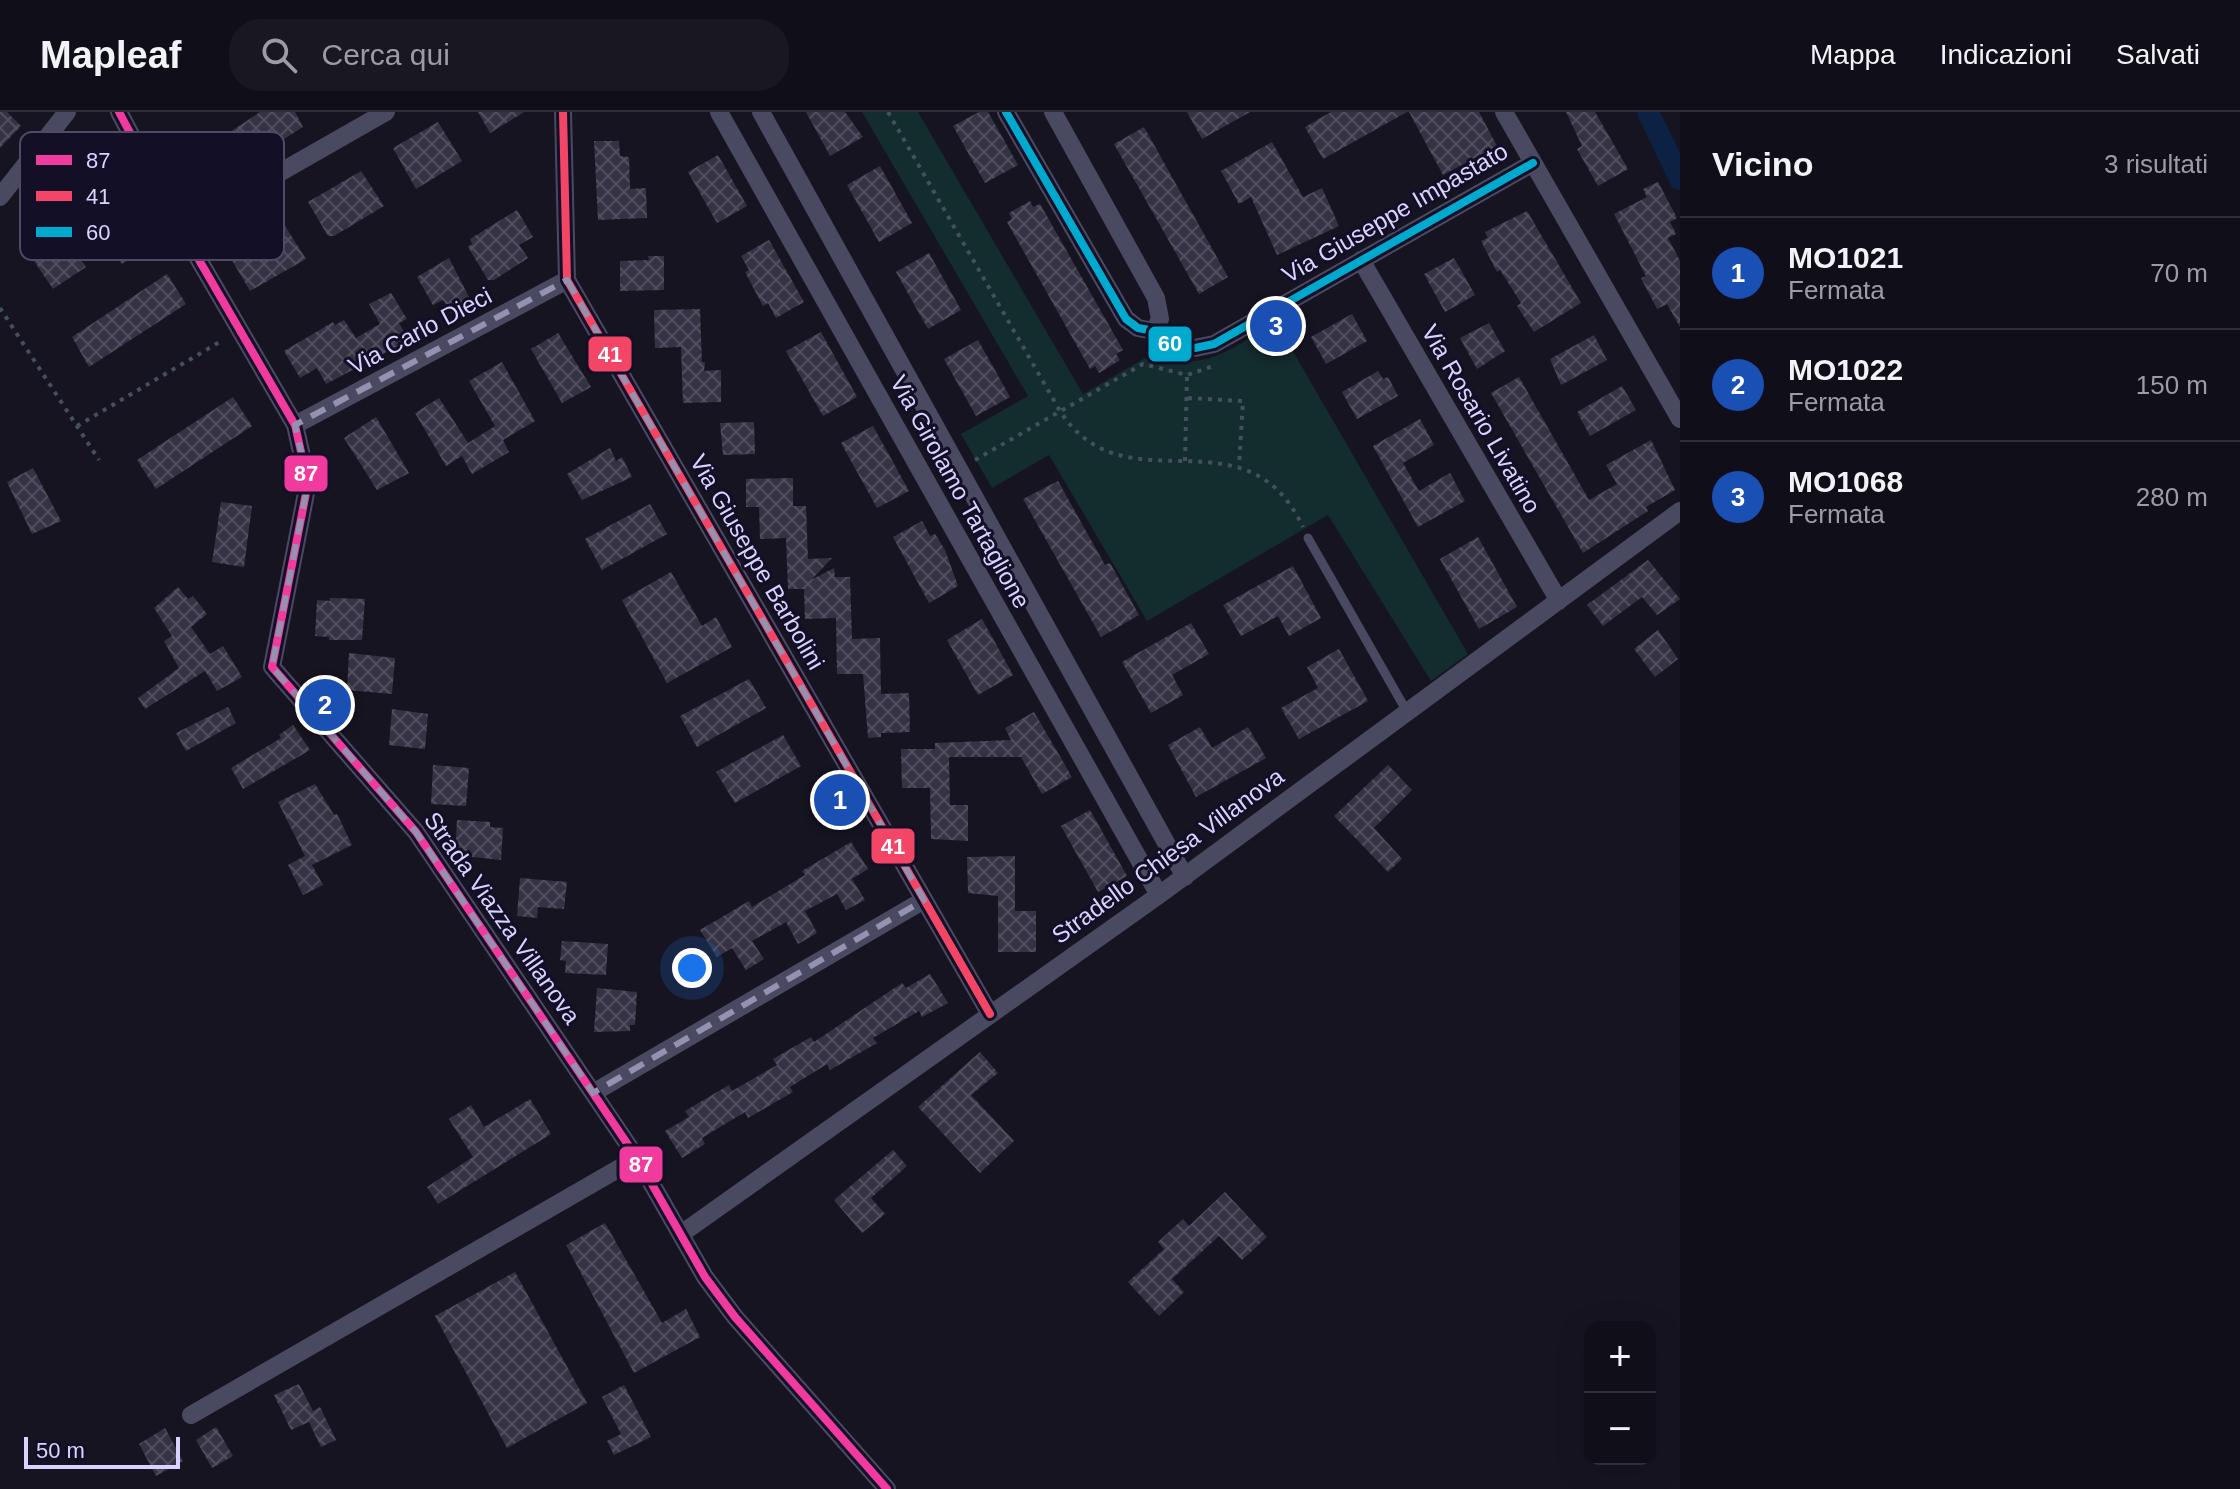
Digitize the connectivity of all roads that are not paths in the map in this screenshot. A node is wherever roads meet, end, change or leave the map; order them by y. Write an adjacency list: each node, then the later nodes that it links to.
1 (67, 112): 10 (street)
2 (119, 112): 11 (street, Strada Viazza Villanova)
3 (386, 112): 13 (street)
4 (563, 112): 18 (street, Via Giuseppe Barbolini)
5 (719, 112): 27 (street, Via Girolamo Tartaglione)
6 (761, 112): 26 (street, Via Girolamo Tartaglione)
7 (1006, 112): 19 (street, Via Giuseppe Impastato)
8 (1053, 112): 19 (street)
9 (1504, 112): 12 (street)
10 (51, 132)
11 (130, 132)
12 (1533, 163): 17 (street, Via Giuseppe Impastato); 20 (street)
13 (284, 170)
14 (20, 172): 15 (street)
15 (0, 197)
16 (199, 260): 21 (street, Strada Viazza Villanova)
17 (1361, 260): 19 (street, Via Giuseppe Impastato); 24 (street, Via Rosario Livatino)
18 (567, 280): 21 (street, Via Carlo Dieci); 28 (street, Via Giuseppe Barbolini)
19 (1154, 331)
20 (1680, 419)
21 (295, 425): 30 (street, Strada Viazza Villanova)
22 (1680, 511): 24 (street, Stradello Chiesa Villanova)
23 (1308, 538): 25 (lane)
24 (1559, 601): 25 (street, Stradello Chiesa Villanova)
25 (1406, 710): 26 (street, Stradello Chiesa Villanova)
26 (1185, 877): 27 (street, Stradello Chiesa Villanova)
27 (1159, 895): 29 (street, Stradello Chiesa Villanova)
28 (924, 900): 29 (street, Via Giuseppe Barbolini); 30 (street)
29 (990, 1014): 32 (street, Stradello Chiesa Villanova)
30 (593, 1093): 31 (street, Strada Viazza Villanova)
31 (637, 1158): 32 (street, Strada Viazza Villanova); 33 (street)
32 (681, 1234): 34 (street, Strada Viazza Villanova)
33 (191, 1415)
34 (887, 1489)

